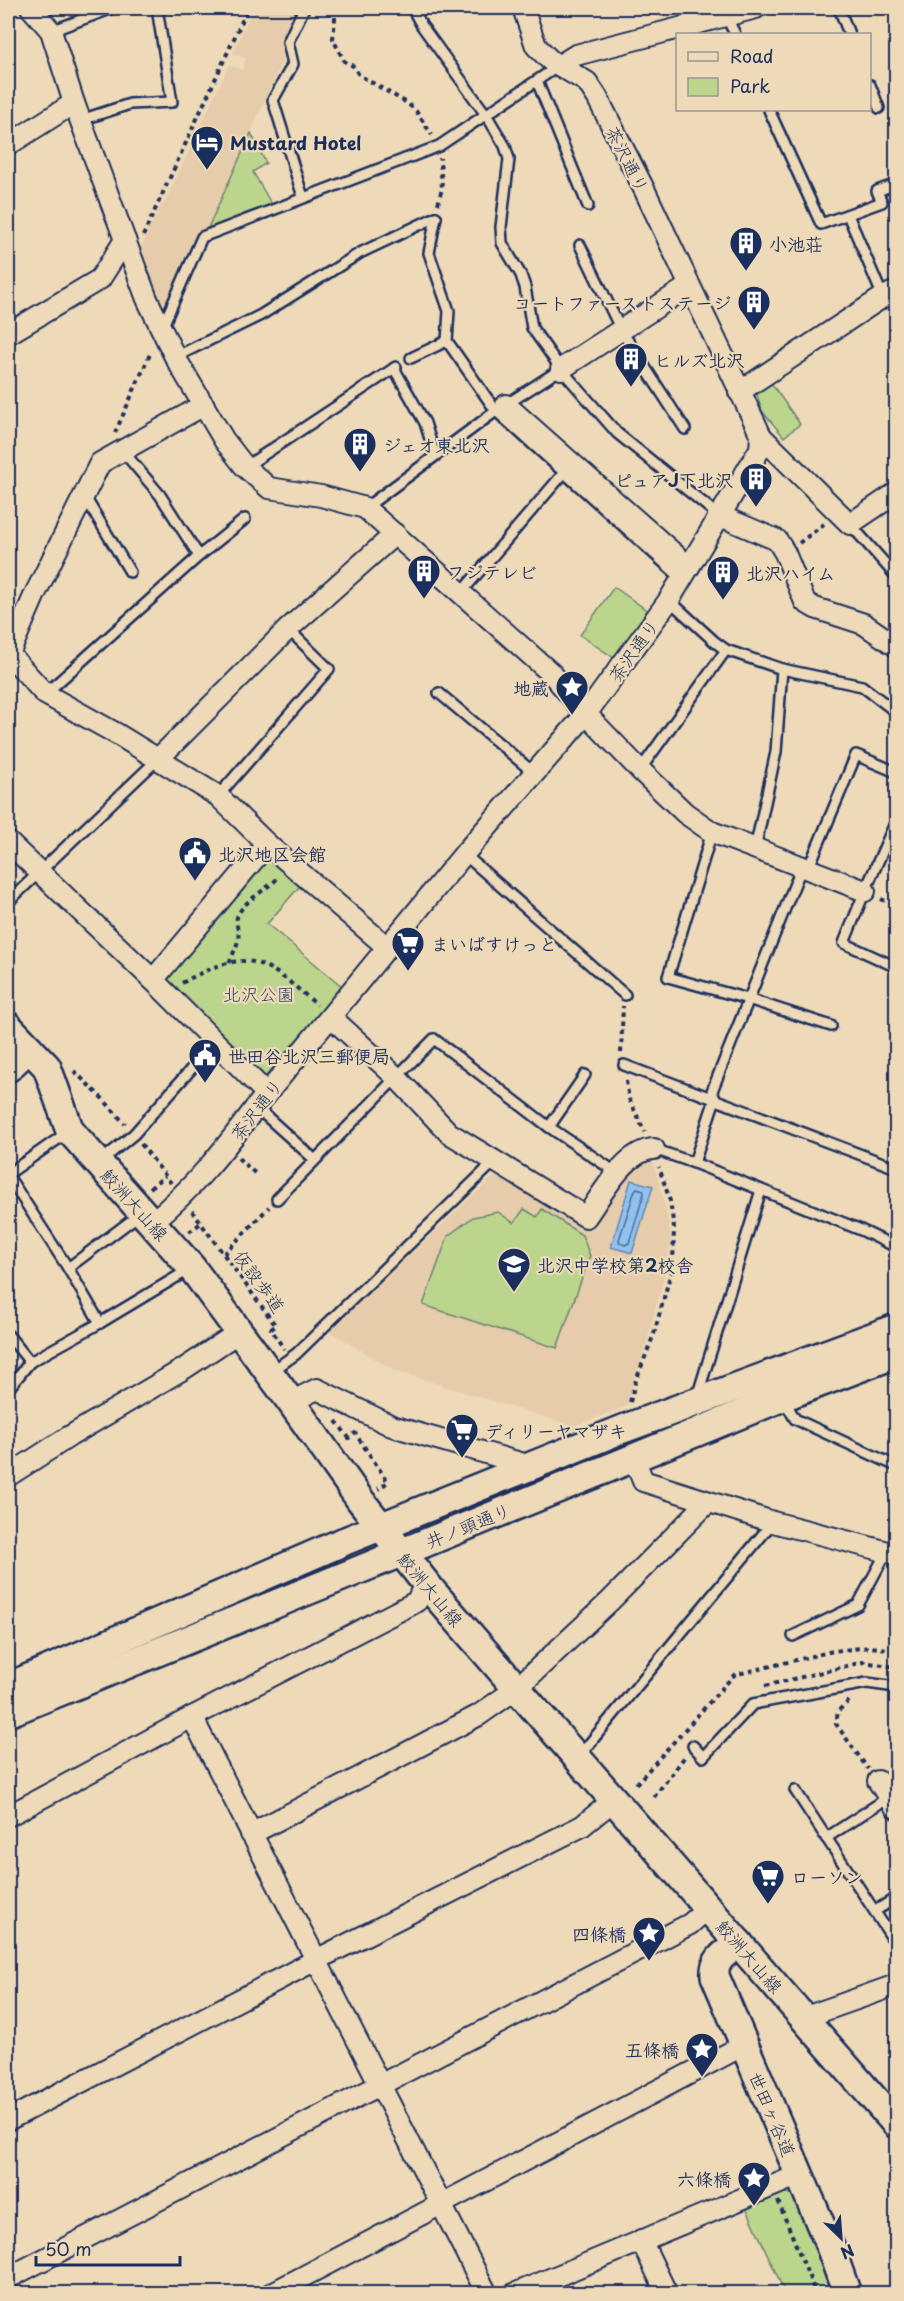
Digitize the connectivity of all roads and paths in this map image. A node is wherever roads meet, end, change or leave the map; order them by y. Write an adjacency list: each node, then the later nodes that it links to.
1 (31, 8): 13 (street)
2 (113, 8): 13 (lane)
3 (157, 8): 21 (lane)
4 (248, 8): 32 (path)
5 (304, 8): 26 (lane)
6 (336, 8): 24 (path)
7 (412, 8): 22 (lane)
8 (523, 8): 16 (street, 茶沢通り)
9 (756, 8): 12 (street)
10 (838, 8): 15 (lane)
11 (705, 13): 12 (street); 16 (street)
12 (725, 14): 14 (lane)
13 (51, 31): 21 (street)
14 (734, 33)
15 (849, 33)
16 (560, 65): 17 (lane); 33 (street, 茶沢通り)
17 (537, 81): 22 (lane); 27 (lane)
18 (871, 88): 19 (lane)
19 (879, 108)
20 (769, 111): 28 (lane)
21 (77, 112): 23 (street); 30 (street)
22 (487, 116): 24 (lane); 41 (lane)
23 (8, 145)
24 (439, 146): 26 (lane); 29 (path)
25 (897, 184): 28 (lane)
26 (303, 197): 35 (lane)
27 (588, 206)
28 (848, 216): 34 (lane)
29 (436, 217): 38 (lane); 39 (lane)
30 (124, 240): 32 (street); 37 (street)
31 (580, 245): 36 (lane)
32 (132, 260): 35 (street)
33 (689, 286): 36 (street); 42 (street, 茶沢通り)
34 (890, 294): 42 (street)
35 (162, 329): 39 (street); 49 (path)
36 (621, 330): 41 (street); 45 (lane)
37 (8, 334)
38 (447, 341): 40 (lane); 44 (lane)
39 (176, 357): 43 (street)
40 (411, 358)
41 (561, 369): 44 (lane); 55 (lane)
42 (739, 392): 46 (street, 茶沢通り)
43 (204, 405): 47 (street); 50 (street)
44 (501, 408): 48 (lane); 51 (lane); 62 (street)
45 (685, 429)
46 (761, 436): 55 (street, 茶沢通り); 56 (street)
47 (122, 450): 49 (street); 60 (lane)
48 (435, 455): 50 (lane); 54 (lane)
49 (100, 463): 53 (street)
50 (245, 467): 54 (street)
51 (563, 474): 62 (lane); 64 (lane)
52 (897, 493): 56 (street)
53 (84, 495): 61 (lane); 69 (street)
54 (365, 508): 58 (street)
55 (718, 515): 59 (street); 62 (street, 茶沢通り)
56 (844, 518): 59 (path); 63 (lane)
57 (245, 519): 60 (lane)
58 (395, 534): 64 (street); 66 (street)
59 (781, 546): 67 (street)
60 (199, 556): 72 (lane)
61 (130, 572)
62 (686, 573): 65 (street, 茶沢通り)
63 (897, 576)
64 (460, 594): 74 (street)
65 (669, 600): 68 (lane); 74 (street, 茶沢通り)
66 (288, 629): 75 (street); 79 (lane)
67 (897, 646)
68 (726, 650): 70 (lane); 76 (lane)
69 (8, 664): 72 (street)
70 (782, 669): 73 (lane); 84 (lane)
71 (439, 693): 78 (lane)
72 (45, 694): 75 (street)
73 (897, 712)
74 (586, 714): 76 (street); 78 (street, 茶沢通り)
75 (158, 759): 79 (street); 88 (lane)
76 (640, 770): 81 (street)
77 (897, 772): 87 (lane)
78 (534, 773): 85 (street, 茶沢通り)
79 (218, 796): 83 (street)
80 (897, 821): 89 (lane)
81 (712, 832): 84 (street); 96 (lane)
82 (8, 842): 88 (street)
83 (267, 844): 86 (street); 94 (street)
84 (755, 849): 87 (street)
85 (464, 854): 91 (street, 茶沢通り); 95 (lane)
86 (291, 864): 91 (street); 92 (path)
87 (805, 867): 89 (street); 96 (lane)
88 (40, 872): 90 (lane); 94 (street)
89 (865, 891): 93 (lane)
90 (8, 902)
91 (387, 947): 97 (street, 茶沢通り)
92 (229, 963): 94 (path); 97 (path)
93 (897, 967)
94 (160, 987): 100 (street)
95 (625, 995)
96 (748, 999): 99 (lane); 106 (lane)
97 (325, 1012): 105 (street); 107 (street, 茶沢通り)
98 (8, 1026): 101 (main road, 鮫洲大山線)
99 (831, 1026)
100 (215, 1042): 107 (street); 110 (lane)
101 (29, 1048): 103 (main road); 109 (main road, 鮫洲大山線)
102 (624, 1065): 106 (lane)
103 (8, 1068)
104 (585, 1075): 108 (lane)
105 (396, 1077): 108 (lane); 113 (lane); 114 (street)
106 (715, 1099): 116 (lane); 117 (lane)
107 (261, 1101): 111 (street, 茶沢通り); 113 (lane)
108 (549, 1127): 118 (lane)
109 (70, 1131): 115 (main road, 鮫洲大山線); 119 (lane)
110 (134, 1134): 115 (lane); 120 (path, 仮設歩道)
111 (226, 1147): 121 (path); 123 (street, 茶沢通り)
112 (654, 1149): 116 (lane); 118 (street); 142 (path)
113 (314, 1159): 124 (lane)
114 (495, 1161): 118 (street); 136 (lane)
115 (98, 1163): 125 (main road, 鮫洲大山線)
116 (694, 1163): 122 (lane)
117 (897, 1168)
118 (618, 1174)
119 (8, 1175): 128 (lane)
120 (165, 1176): 123 (path, 仮設歩道); 125 (path)
121 (258, 1176)
122 (761, 1190): 126 (lane); 140 (lane)
123 (182, 1198): 125 (street, 茶沢通り); 127 (path, 仮設歩道)
124 (277, 1199): 127 (path)
125 (146, 1210): 128 (lane); 129 (main road, 鮫洲大山線)
126 (897, 1247)
127 (224, 1254): 136 (path, 仮設歩道)
128 (68, 1268): 130 (lane)
129 (192, 1268): 130 (lane); 132 (main road, 鮫洲大山線)
130 (100, 1323): 135 (lane)
131 (897, 1328): 140 (main road, 井ノ頭通り)
132 (239, 1332): 136 (main road, 鮫洲大山線); 146 (street)
133 (8, 1335): 135 (lane)
134 (897, 1354): 138 (main road, 井ノ頭通り)
135 (30, 1362): 137 (lane)
136 (280, 1365): 139 (main road, 鮫洲大山線)
137 (8, 1389)
138 (783, 1397): 143 (main road, 井ノ頭通り); 145 (lane)
139 (291, 1402): 144 (street); 150 (main road, 鮫洲大山線)
140 (694, 1404): 142 (main road, 井ノ頭通り)
141 (335, 1419): 147 (path)
142 (623, 1429): 144 (main road, 井ノ頭通り)
143 (634, 1458): 148 (street); 151 (main road, 井ノ頭通り)
144 (531, 1466): 150 (main road, 井ノ頭通り)
145 (897, 1466)
146 (8, 1476)
147 (376, 1490)
148 (708, 1502): 149 (street); 157 (street)
149 (773, 1522): 152 (street); 161 (lane)
150 (382, 1527): 151 (main road, 鮫洲大山線); 158 (main road, 井ノ頭通り)
151 (401, 1553): 153 (main road, 鮫洲大山線); 158 (main road, 井ノ頭通り)
152 (892, 1553): 154 (lane)
153 (425, 1583): 157 (main road, 鮫洲大山線); 159 (street)
154 (793, 1636)
155 (858, 1685): 156 (lane); 160 (lane); 163 (path)
156 (897, 1687)
157 (516, 1689): 161 (main road, 鮫洲大山線); 166 (street)
158 (9, 1700)
159 (192, 1717): 165 (street); 166 (street)
160 (693, 1746)
161 (577, 1758): 164 (main road, 鮫洲大山線)
162 (795, 1790): 167 (lane)
163 (888, 1796): 167 (lane)
164 (614, 1800): 169 (main road, 鮫洲大山線); 173 (street)
165 (8, 1816)
166 (251, 1834): 173 (street)
167 (826, 1838): 170 (lane)
168 (897, 1898): 170 (lane)
169 (708, 1908): 171 (main road, 鮫洲大山線); 177 (street)
170 (875, 1911): 172 (lane)
171 (739, 1943): 175 (main road, 鮫洲大山線); 176 (main road, 世田ヶ谷道)
172 (897, 1944)
173 (316, 1960): 177 (street); 178 (street)
174 (897, 1985): 175 (street)
175 (803, 2018): 179 (main road, 鮫洲大山線)
176 (744, 2045): 180 (main road, 世田ヶ谷道); 182 (street)
177 (380, 2085): 182 (street); 184 (street)
178 (8, 2120)
179 (897, 2124)
180 (799, 2175): 181 (street); 190 (main road, 世田ヶ谷道)
181 (772, 2187): 183 (street); 189 (path)
182 (441, 2204): 185 (street); 186 (street)
183 (641, 2240): 187 (street); 188 (street)
184 (8, 2278)
185 (270, 2294)
186 (487, 2294)
187 (514, 2294)
188 (667, 2294)
189 (816, 2294)
190 (847, 2294)

